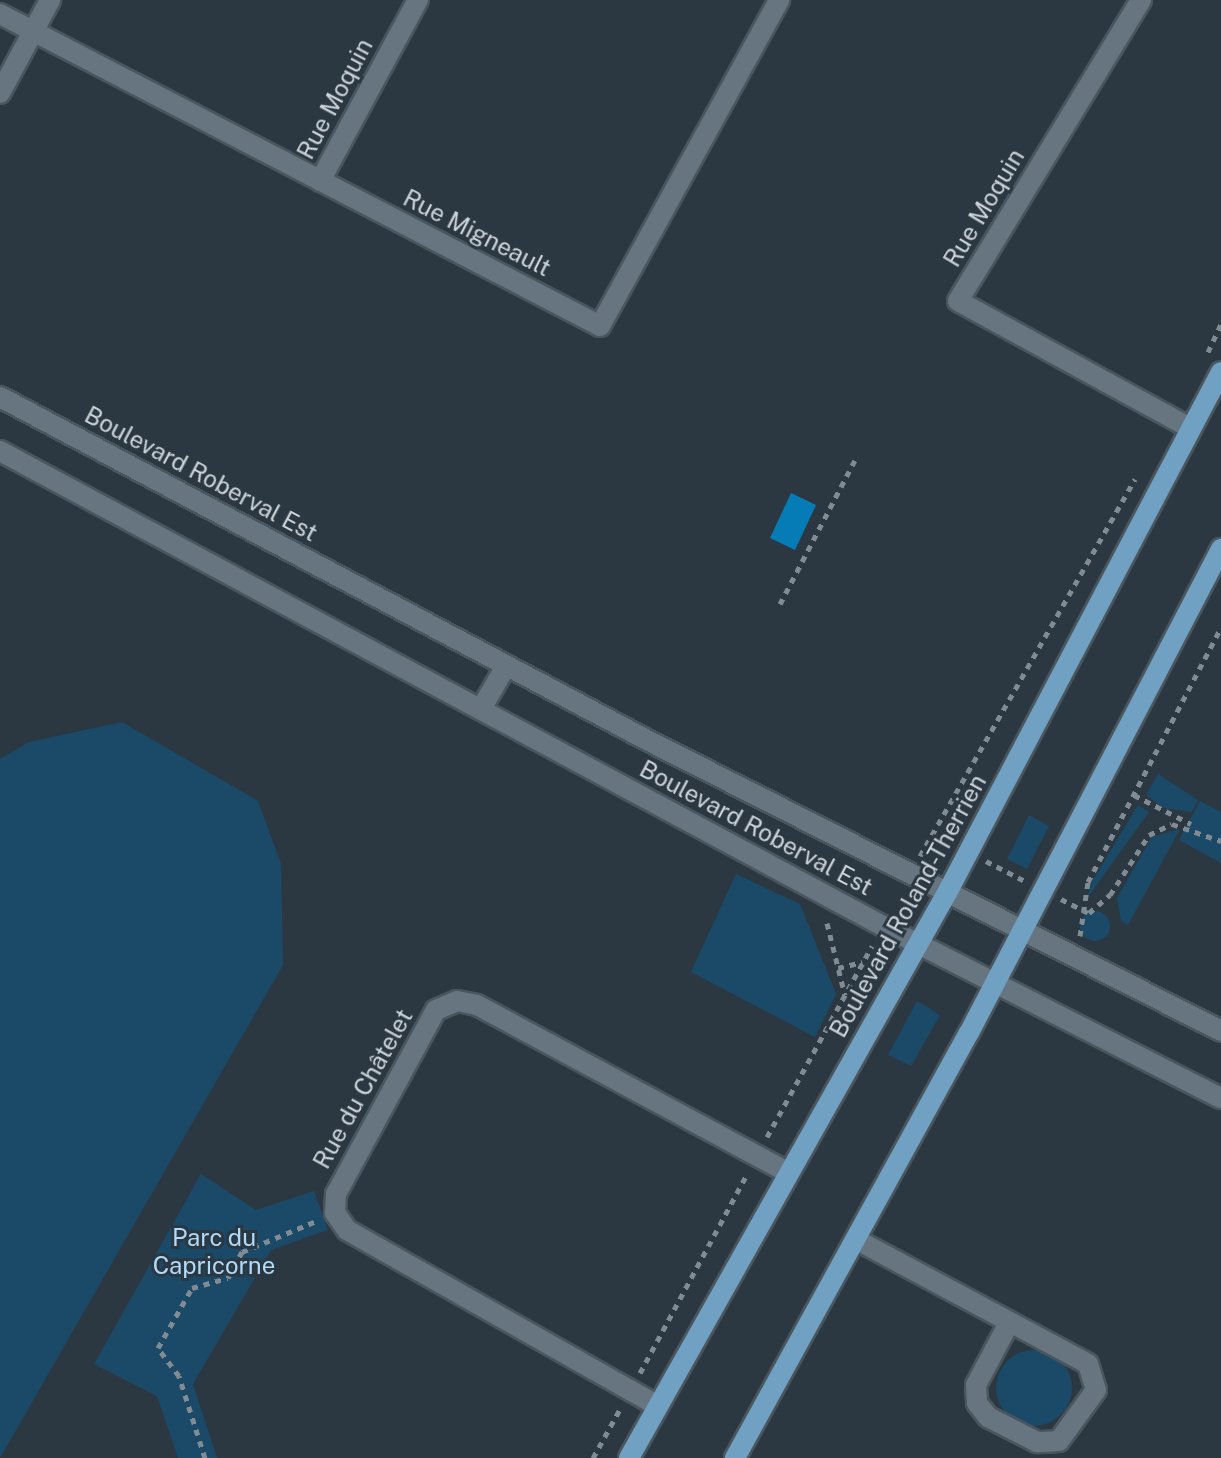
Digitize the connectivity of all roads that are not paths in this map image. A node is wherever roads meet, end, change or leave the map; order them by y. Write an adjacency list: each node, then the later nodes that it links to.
1 (50, 0): 6 (street)
2 (418, 0): 8 (street, Rue Moquin)
3 (779, 0): 8 (street, Rue Migneault)
4 (1141, 0): 11 (street, Rue Moquin)
5 (0, 14): 6 (street, Rue Migneault)
6 (33, 31): 7 (street); 8 (street, Rue Migneault)
7 (0, 93)
8 (320, 181)
9 (1221, 372): 11 (main road, Boulevard Roland-Therrien)
10 (0, 397): 14 (street, Boulevard Roberval Est)
11 (1188, 427): 16 (main road, Boulevard Roland-Therrien)
12 (0, 451): 15 (street, Boulevard Roberval Est)
13 (1221, 549): 17 (main road)
14 (506, 666): 15 (street); 16 (street, Boulevard Roberval Est)
15 (481, 709): 18 (street, Boulevard Roberval Est)
16 (948, 891): 17 (street, Boulevard Roberval Est); 18 (main road, Boulevard Roland-Therrien)
17 (1022, 930): 19 (main road); 20 (street, Boulevard Roberval Est)
18 (919, 944): 19 (street, Boulevard Roberval Est); 22 (main road, Boulevard Roland-Therrien)
19 (996, 983): 21 (street, Boulevard Roberval Est); 23 (main road)
20 (1221, 1031)
21 (1221, 1098)
22 (789, 1173): 25 (main road, Boulevard Roland-Therrien); 25 (street, Rue du Châtelet)
23 (857, 1240): 24 (street); 27 (main road)
24 (1009, 1323): 24 (street)
25 (658, 1406): 26 (main road, Boulevard Roland-Therrien)
26 (629, 1458)
27 (735, 1458)

